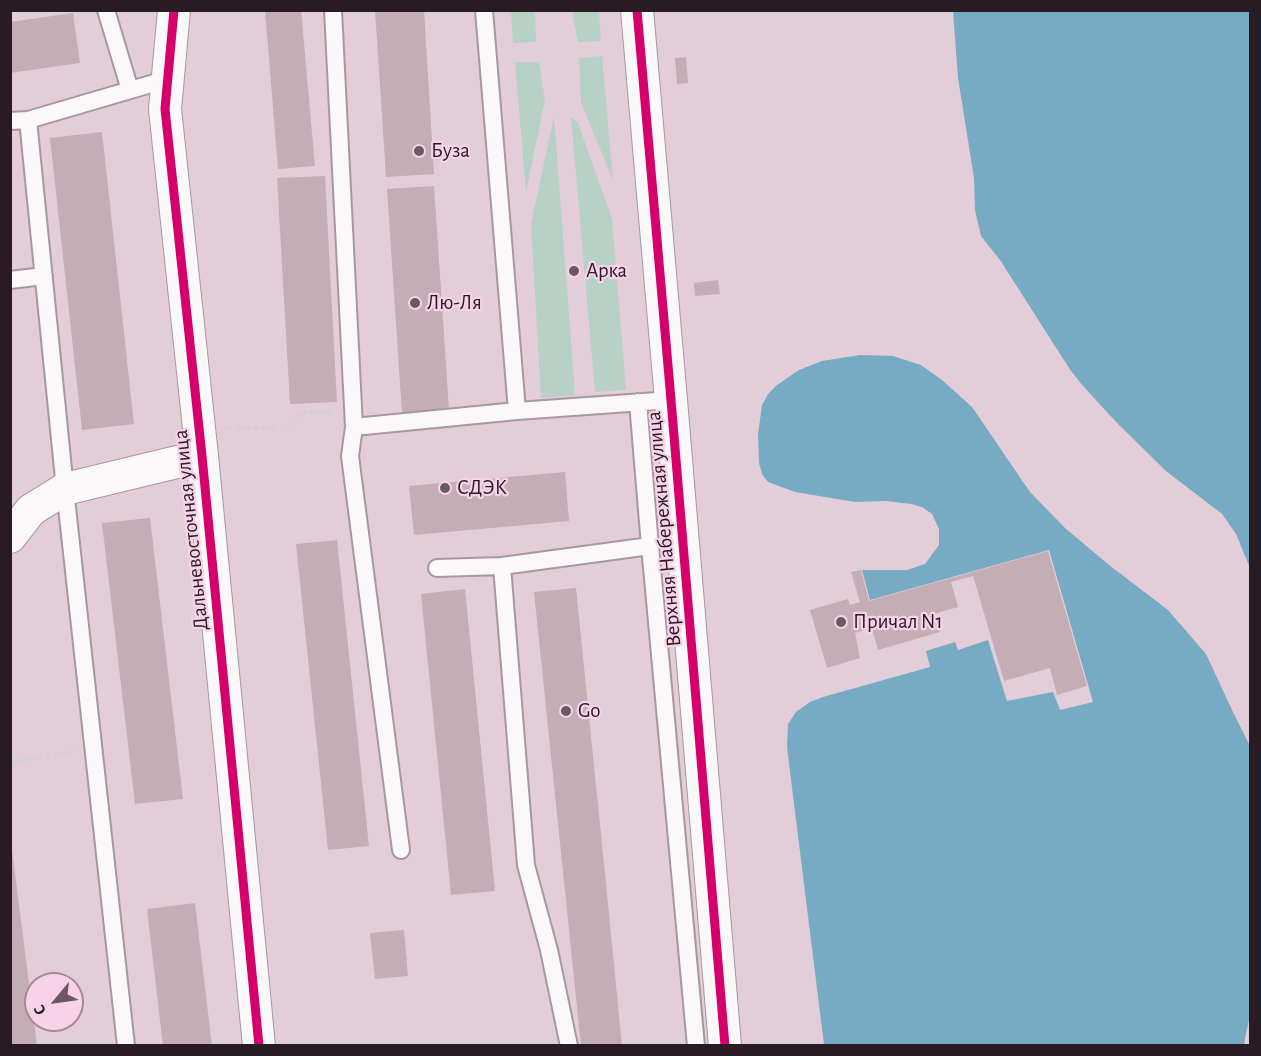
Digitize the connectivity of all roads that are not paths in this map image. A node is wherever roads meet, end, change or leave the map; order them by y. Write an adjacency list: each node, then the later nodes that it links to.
1 (106, 10): 7 (lane)
2 (174, 10): 6 (street, Дальневосточная улица)
3 (333, 10): 15 (lane)
4 (484, 10): 14 (lane)
5 (637, 10): 12 (street, Верхняя Набережная улица)
6 (168, 79): 7 (lane); 16 (street, Дальневосточная улица)
7 (130, 90): 8 (lane)
8 (28, 120): 9 (lane); 10 (lane)
9 (10, 121)
10 (44, 276): 11 (lane); 17 (lane)
11 (10, 280)
12 (671, 400): 13 (lane); 27 (street, Верхняя Набережная улица)
13 (638, 402): 14 (lane); 19 (lane)
14 (517, 411): 15 (lane)
15 (354, 427): 22 (lane)
16 (202, 456): 17 (street); 24 (street, Дальневосточная улица)
17 (65, 489): 18 (street); 23 (lane)
18 (10, 537)
19 (650, 546): 20 (lane); 26 (lane)
20 (502, 566): 21 (lane); 25 (lane)
21 (437, 568)
22 (401, 850)
23 (126, 1046)
24 (260, 1046)
25 (569, 1046)
26 (696, 1046)
27 (725, 1046)

